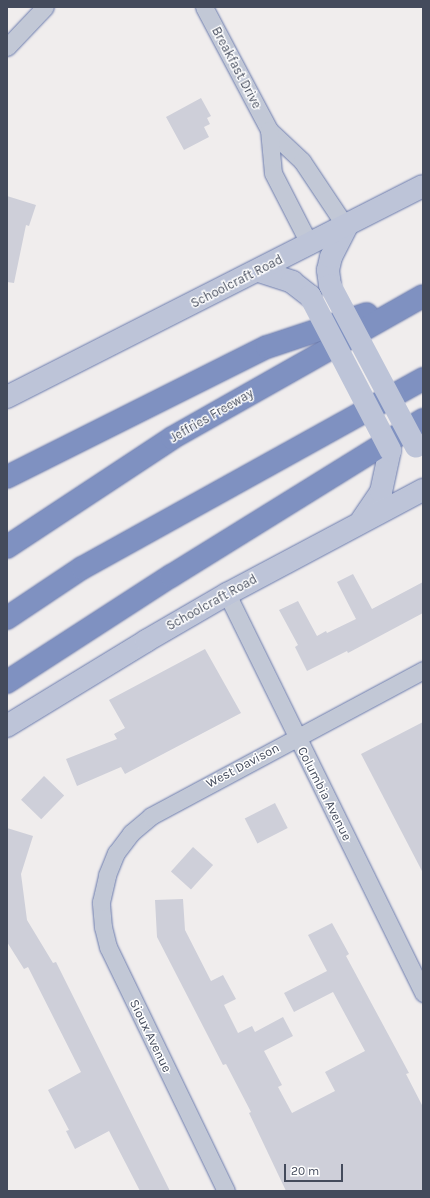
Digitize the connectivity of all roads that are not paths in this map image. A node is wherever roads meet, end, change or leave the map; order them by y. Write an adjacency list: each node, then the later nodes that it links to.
1 (45, 7): 3 (street)
2 (204, 7): 4 (street, Breakfast Drive)
3 (7, 47)
4 (269, 130): 6 (street, Breakfast Drive); 7 (street, Breakfast Drive)
5 (423, 186): 6 (main road, Schoolcraft Road)
6 (346, 227): 7 (main road, Schoolcraft Road); 13 (main road, bridge)
7 (310, 245): 8 (main road, Schoolcraft Road)
8 (259, 271): 11 (main road, Schoolcraft Road); 16 (main road, bridge)
9 (423, 296): 14 (highway); 17 (highway, Jeffries Freeway)
10 (423, 379): 19 (highway)
11 (7, 397)
12 (423, 420): 21 (highway)
13 (420, 449)
14 (7, 477)
15 (423, 490): 16 (main road, Schoolcraft Road)
16 (358, 524): 18 (main road, Schoolcraft Road)
17 (7, 547)
18 (227, 594): 22 (main road, Schoolcraft Road); 23 (street, Columbia Avenue)
19 (7, 618)
20 (423, 670): 23 (street, West Davison)
21 (7, 682)
22 (7, 726)
23 (296, 738): 24 (street, West Davison); 25 (street, Columbia Avenue)
24 (107, 875): 26 (street, Sioux Avenue)
25 (423, 993)
26 (226, 1191)

